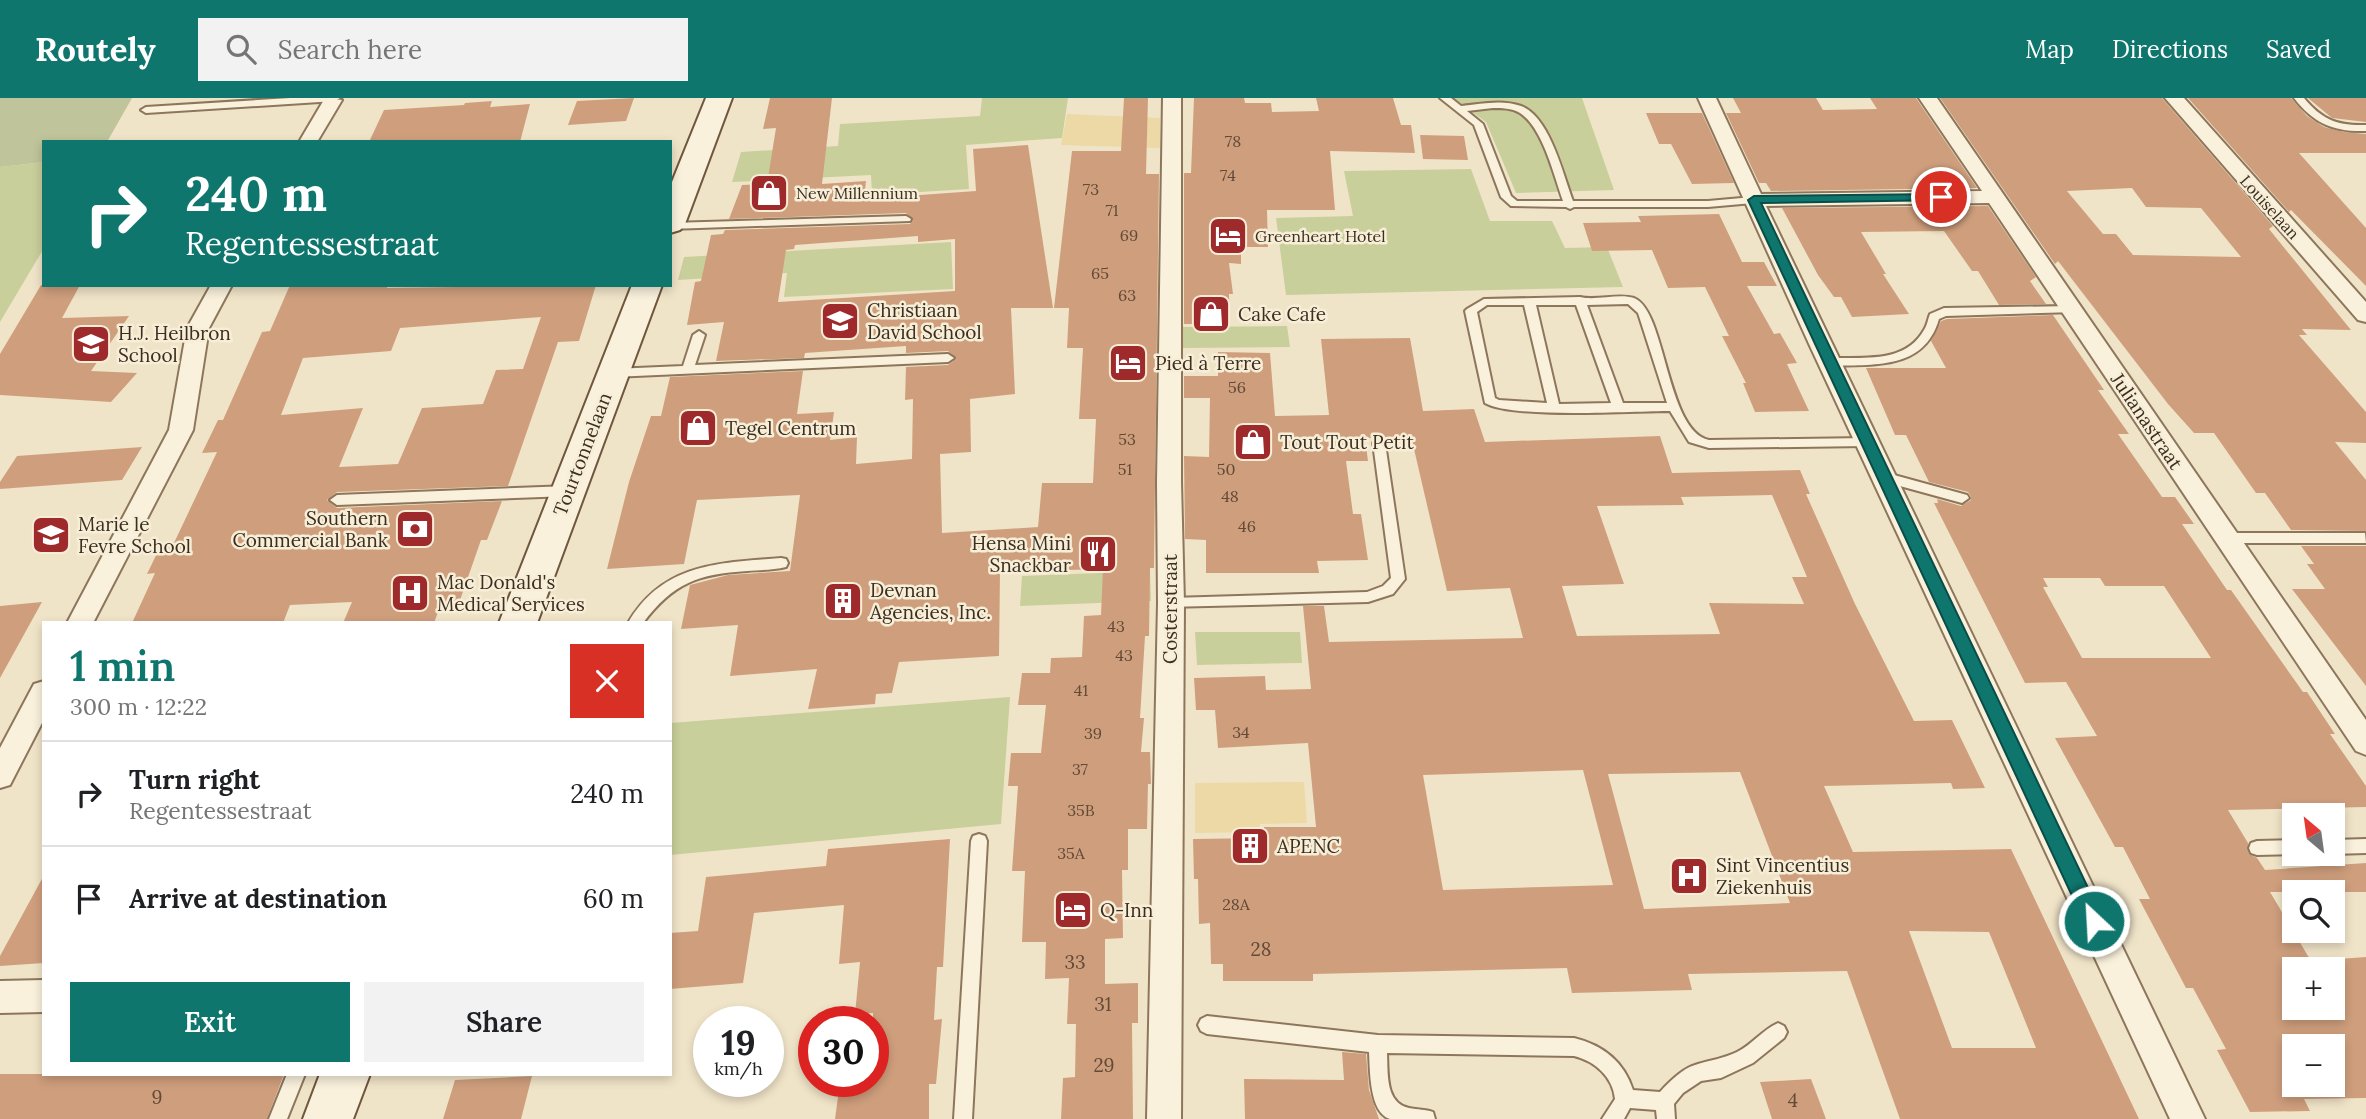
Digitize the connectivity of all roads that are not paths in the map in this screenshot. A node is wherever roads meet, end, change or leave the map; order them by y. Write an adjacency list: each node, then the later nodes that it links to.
1 (719, 98): 17 (street)
2 (1172, 98): 42 (street, Costerstraat)
3 (1445, 98): 9 (lane)
4 (1707, 98): 14 (street)
5 (1928, 98): 13 (street, Julianastraat)
6 (2174, 98): 24 (street, Louiselaan)
7 (2300, 98): 11 (lane)
8 (334, 99): 10 (lane); 12 (street)
9 (1460, 109): 15 (lane); 15 (lane)
10 (146, 110)
11 (2366, 128)
12 (309, 140)
13 (1995, 197): 14 (street); 23 (street, Julianastraat)
14 (1754, 200): 15 (lane); 27 (street)
15 (1570, 206)
16 (906, 219): 18 (lane)
17 (672, 220)
18 (672, 225)
19 (221, 287): 43 (street)
20 (646, 287): 29 (street, Tourtonnelaan)
21 (1580, 300): 22 (lane); 30 (lane); 31 (lane)
22 (1529, 301): 32 (lane); 32 (lane)
23 (2072, 310): 27 (lane); 40 (street, Julianastraat)
24 (2366, 315)
25 (699, 335): 28 (lane)
26 (948, 358): 28 (lane)
27 (1829, 362): 33 (street)
28 (688, 370): 29 (lane)
29 (613, 373): 36 (street, Tourtonnelaan)
30 (1618, 407): 31 (lane); 32 (lane)
31 (1675, 407): 33 (lane)
32 (1554, 408)
33 (1867, 442): 35 (street)
34 (1379, 443): 42 (lane)
35 (1883, 477): 37 (lane); 69 (street)
36 (569, 491): 38 (lane); 44 (street, Tourtonnelaan)
37 (1962, 498)
38 (337, 500)
39 (2365, 537): 40 (lane)
40 (2226, 538): 47 (street, Julianastraat)
41 (781, 563): 45 (lane)
42 (1171, 603): 66 (street, Costerstraat)
43 (81, 621)
44 (519, 621)
45 (637, 621)
46 (42, 696): 48 (street)
47 (2366, 743)
48 (0, 776)
49 (979, 841): 65 (lane)
50 (2345, 846): 51 (lane)
51 (2366, 846)
52 (2282, 847): 53 (lane)
53 (2257, 848)
54 (42, 996): 55 (street)
55 (0, 997)
56 (1207, 1025): 58 (lane)
57 (1778, 1032): 62 (lane)
58 (1377, 1044): 61 (lane); 67 (lane)
59 (295, 1076): 63 (lane)
60 (344, 1076): 64 (street)
61 (1625, 1099): 62 (lane); 68 (lane)
62 (1665, 1110)
63 (278, 1119)
64 (328, 1119)
65 (962, 1119)
66 (1164, 1119)
67 (1426, 1119)
68 (1611, 1119)
69 (2188, 1119)

